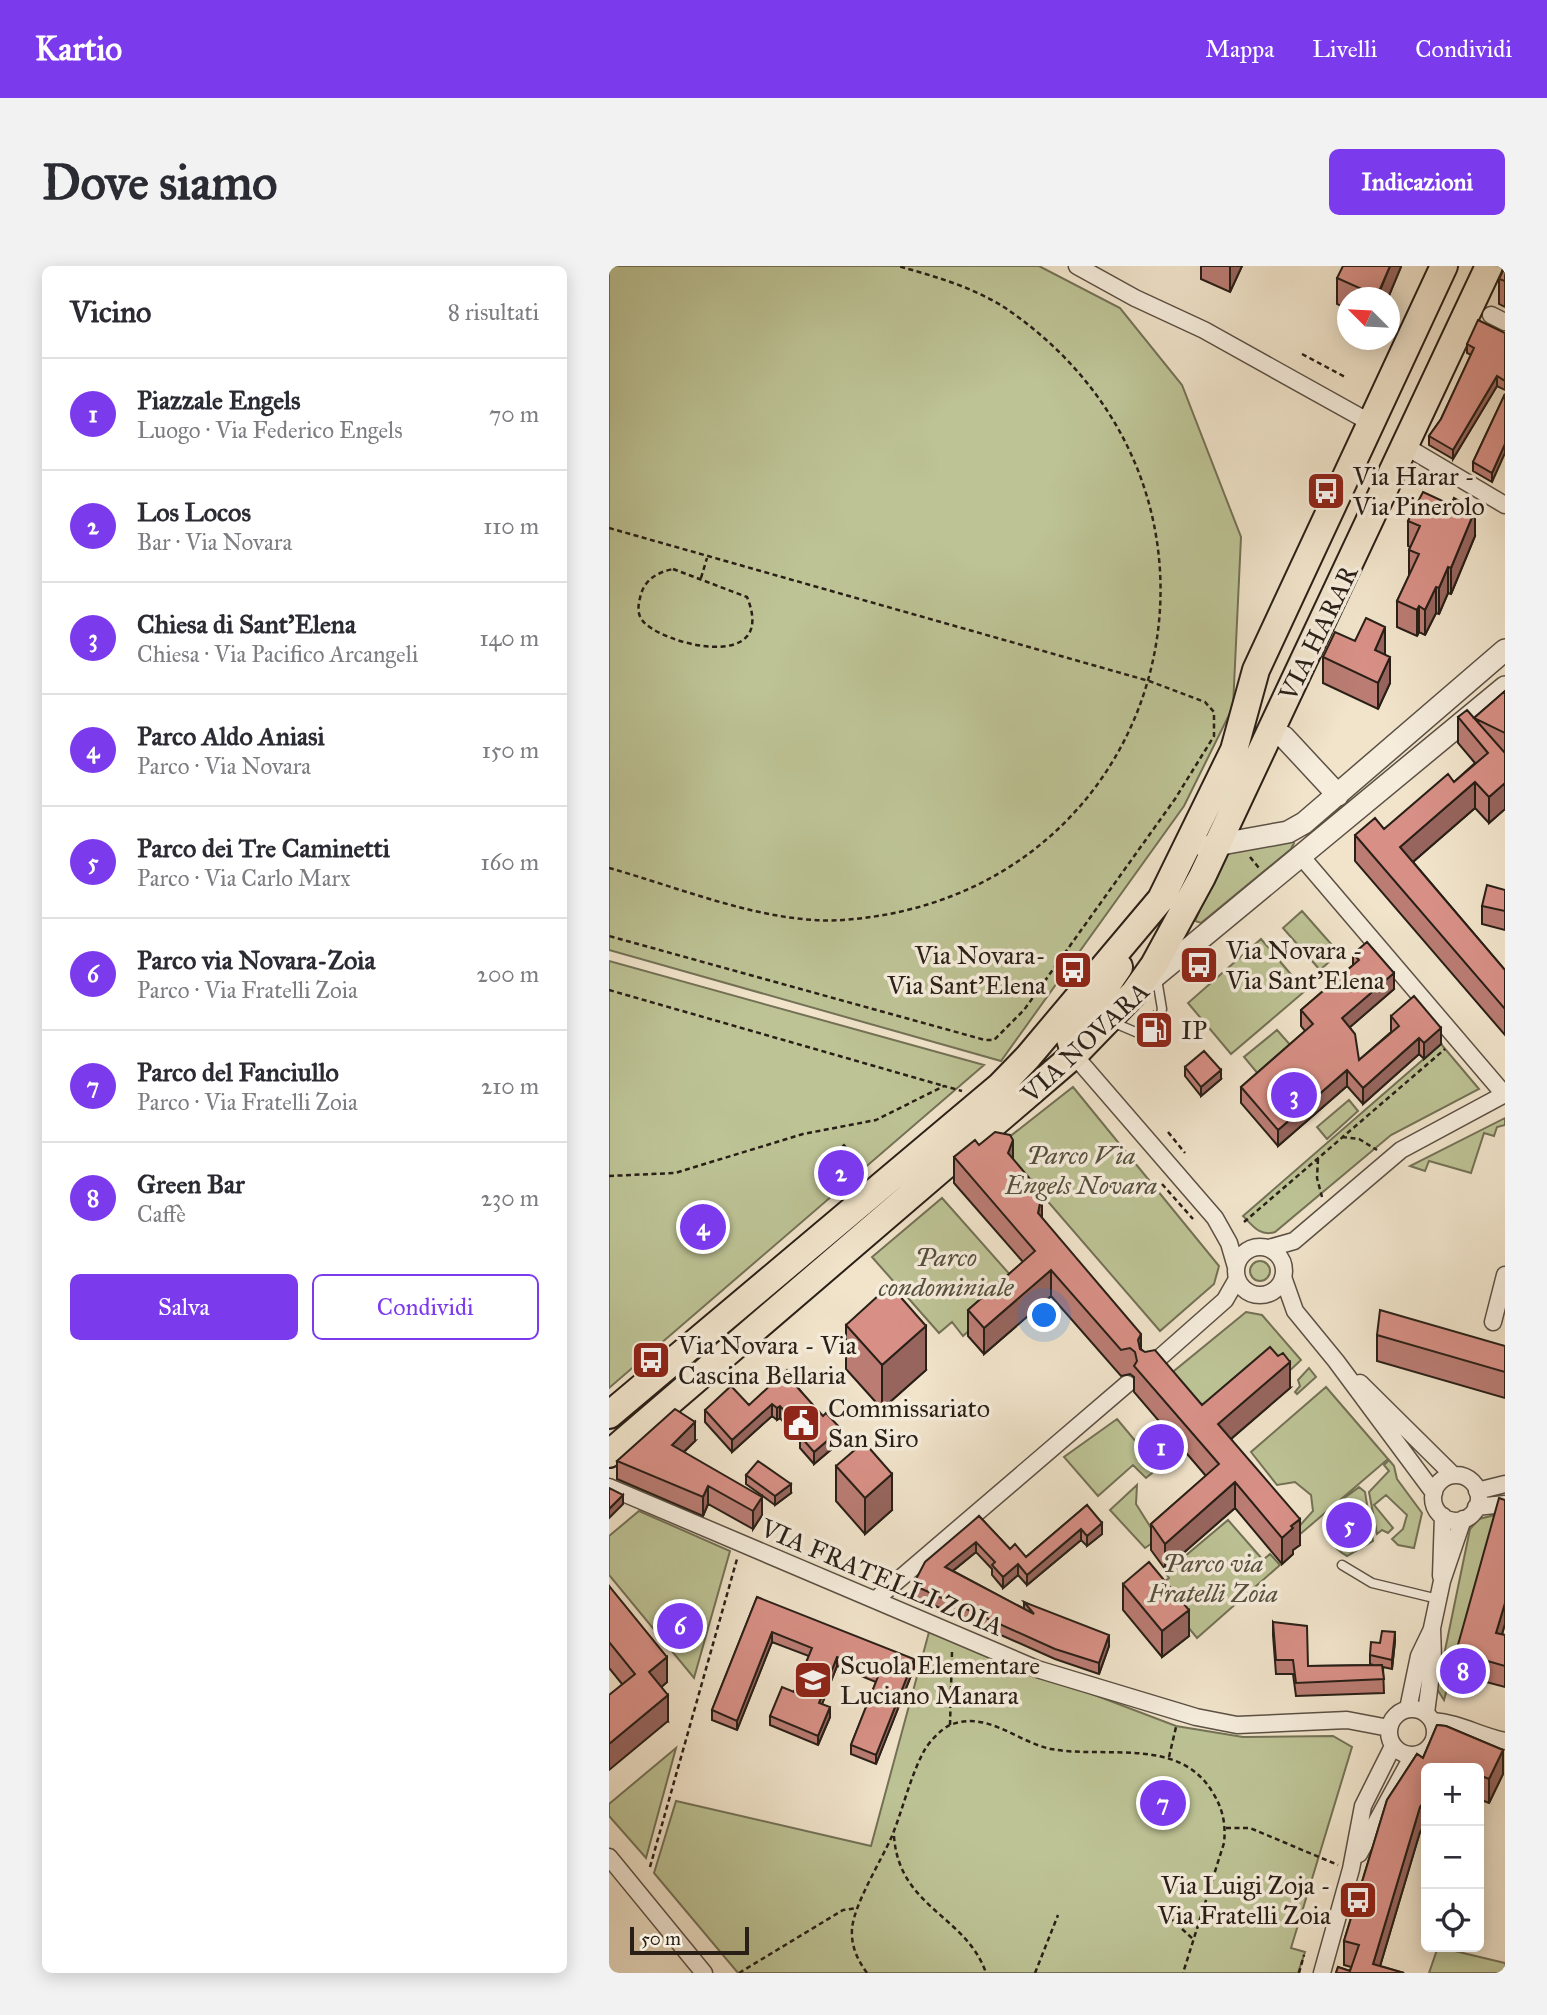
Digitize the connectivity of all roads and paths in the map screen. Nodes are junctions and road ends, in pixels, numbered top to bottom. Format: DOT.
graph roads {
  1 [pos="898,266"];
  2 [pos="1077,266"];
  3 [pos="1444,266"];
  4 [pos="1489,266"];
  5 [pos="1302,354"];
  6 [pos="1347,378"];
  7 [pos="1371,423"];
  8 [pos="1405,446"];
  9 [pos="1504,501"];
  10 [pos="609,528"];
  11 [pos="707,557"];
  12 [pos="701,578"];
  13 [pos="1505,650"];
  14 [pos="1149,681"];
  15 [pos="1505,687"];
  16 [pos="1270,732"];
  17 [pos="1338,795"];
  18 [pos="1299,826"];
  19 [pos="1218,845"];
  20 [pos="1186,851"];
  21 [pos="1300,855"];
  22 [pos="609,867"];
  23 [pos="1161,899"];
  24 [pos="609,936"];
  25 [pos="1155,971"];
  26 [pos="609,990"];
  27 [pos="1134,993"];
  28 [pos="1109,1021"];
  29 [pos="1159,1021"];
  30 [pos="1146,1032"];
  31 [pos="1447,1047"];
  32 [pos="1075,1055"];
  33 [pos="1028,1057"];
  34 [pos="944,1086"];
  35 [pos="968,1093"];
  36 [pos="1045,1093"];
  37 [pos="1505,1094"];
  38 [pos="1168,1132"];
  39 [pos="1342,1138"];
  40 [pos="1377,1150"];
  41 [pos="1185,1153"];
  42 [pos="1319,1157"];
  43 [pos="609,1176"];
  44 [pos="1162,1184"];
  45 [pos="1322,1197"];
  46 [pos="1215,1218"];
  47 [pos="1193,1219"];
  48 [pos="1244,1222"];
  49 [pos="1294,1241"];
  50 [pos="1265,1247"];
  51 [pos="1283,1271"];
  52 [pos="1237,1273"];
  53 [pos="1505,1275"];
  54 [pos="1263,1295"];
  55 [pos="1300,1318"];
  56 [pos="1493,1322"];
  57 [pos="713,1327"];
  58 [pos="732,1347"];
  59 [pos="1336,1361"];
  60 [pos="1147,1368"];
  61 [pos="1127,1384"];
  62 [pos="609,1415"];
  63 [pos="613,1456"];
  64 [pos="1453,1475"];
  65 [pos="1505,1484"];
  66 [pos="609,1487"];
  67 [pos="1434,1493"];
  68 [pos="1477,1499"];
  69 [pos="1505,1504"];
  70 [pos="1443,1516"];
  71 [pos="1463,1519"];
  72 [pos="739,1552"];
  73 [pos="1342,1565"];
  74 [pos="1442,1581"];
  75 [pos="1438,1598"];
  76 [pos="875,1600"];
  77 [pos="1432,1628"];
  78 [pos="953,1641"];
  79 [pos="1461,1648"];
  80 [pos="1453,1674"];
  81 [pos="1408,1709"];
  82 [pos="1429,1717"];
  83 [pos="1177,1718"];
  84 [pos="950,1725"];
  85 [pos="1389,1728"];
  86 [pos="1478,1735"];
  87 [pos="1434,1739"];
  88 [pos="1505,1741"];
  89 [pos="1393,1746"];
  90 [pos="1413,1755"];
  91 [pos="1169,1758"];
  92 [pos="1226,1828"];
  93 [pos="893,1832"];
  94 [pos="609,1857"];
  95 [pos="1320,1859"];
  96 [pos="650,1867"];
  97 [pos="1351,1869"];
  98 [pos="1157,1906"];
  99 [pos="857,1908"];
  100 [pos="1058,1915"];
  101 [pos="1193,1940"];
  102 [pos="1304,1955"];
  103 [pos="705,1973"];
  104 [pos="739,1973"];
  105 [pos="867,1973"];
  106 [pos="986,1973"];
  107 [pos="1035,1973"];
  108 [pos="1183,1973"];
  109 [pos="1299,1973"];
  110 [pos="1322,1973"];
  1 -- 14 [label="path"];
  2 -- 7 [label="street"];
  3 -- 7 [label="main road, VIA HARAR"];
  4 -- 8 [label="main road, VIA HARAR"];
  5 -- 6 [label="path"];
  7 -- 20 [label="main road, VIA HARAR"];
  8 -- 9 [label="street"];
  8 -- 16 [label="main road, VIA HARAR"];
  10 -- 11 [label="path"];
  11 -- 12 [label="path"];
  11 -- 14 [label="path"];
  12 -- 12 [label="path"];
  13 -- 17 [label="street"];
  14 -- 22 [label="path"];
  14 -- 24 [label="path"];
  15 -- 21 [label="street, VIA NOVARA"];
  16 -- 17 [label="street"];
  16 -- 19 [label="main road, VIA HARAR"];
  17 -- 18 [label="street"];
  18 -- 19 [label="street"];
  18 -- 21 [label="street"];
  19 -- 20 [label="street"];
  19 -- 25 [label="main road, VIA HARAR"];
  20 -- 23 [label="main road, VIA NOVARA"];
  21 -- 25 [label="street, VIA NOVARA"];
  21 -- 37 [label="street"];
  23 -- 32 [label="main road"];
  23 -- 33 [label="main road, VIA NOVARA"];
  25 -- 27 [label="main road, VIA HARAR"];
  25 -- 29 [label="lane"];
  26 -- 34 [label="path"];
  27 -- 28 [label="main road, VIA NOVARA"];
  28 -- 30 [label="lane"];
  28 -- 32 [label="main road, VIA NOVARA"];
  31 -- 39 [label="path"];
  32 -- 33 [label="main road"];
  32 -- 46 [label="street"];
  32 -- 58 [label="main road, VIA NOVARA"];
  33 -- 57 [label="main road, VIA NOVARA"];
  34 -- 35 [label="path"];
  34 -- 43 [label="path"];
  36 -- 63 [label="lane"];
  37 -- 49 [label="street"];
  38 -- 41 [label="path"];
  39 -- 40 [label="path"];
  39 -- 42 [label="path"];
  42 -- 45 [label="path"];
  42 -- 48 [label="path"];
  44 -- 47 [label="path"];
  46 -- 50 [label="street"];
  46 -- 52 [label="street"];
  49 -- 50 [label="street"];
  49 -- 51 [label="street"];
  50 -- 51 [label="street"];
  50 -- 52 [label="street"];
  51 -- 54 [label="street"];
  51 -- 55 [label="street"];
  52 -- 54 [label="street"];
  52 -- 60 [label="street"];
  53 -- 56 [label="street"];
  54 -- 55 [label="street"];
  55 -- 59 [label="street"];
  57 -- 58 [label="lane"];
  57 -- 62 [label="main road, VIA NOVARA"];
  58 -- 63 [label="main road, VIA NOVARA"];
  59 -- 64 [label="street"];
  59 -- 67 [label="street"];
  61 -- 76 [label="street"];
  64 -- 67 [label="street"];
  64 -- 68 [label="street"];
  65 -- 68 [label="street"];
  66 -- 76 [label="street, VIA FRATELLI ZOIA"];
  67 -- 70 [label="street"];
  68 -- 69 [label="street"];
  68 -- 71 [label="street"];
  70 -- 71 [label="street"];
  70 -- 74 [label="street"];
  71 -- 74 [label="street"];
  72 -- 96 [label="path"];
  73 -- 75 [label="lane"];
  74 -- 75 [label="street"];
  75 -- 77 [label="street"];
  76 -- 85 [label="street, VIA FRATELLI ZOIA"];
  77 -- 81 [label="street"];
  77 -- 82 [label="street"];
  78 -- 84 [label="path"];
  79 -- 80 [label="path"];
  81 -- 82 [label="street"];
  81 -- 85 [label="street"];
  82 -- 86 [label="street"];
  82 -- 87 [label="street"];
  83 -- 91 [label="path"];
  84 -- 91 [label="path"];
  84 -- 93 [label="path"];
  85 -- 89 [label="street"];
  86 -- 87 [label="street"];
  86 -- 88 [label="street"];
  87 -- 90 [label="street"];
  89 -- 90 [label="street"];
  89 -- 97 [label="street"];
  90 -- 97 [label="street"];
  91 -- 92 [label="path"];
  92 -- 95 [label="path"];
  92 -- 101 [label="path"];
  93 -- 99 [label="path"];
  93 -- 106 [label="path"];
  94 -- 103 [label="street"];
  97 -- 110 [label="street"];
  98 -- 101 [label="path"];
  99 -- 104 [label="path"];
  99 -- 105 [label="path"];
  100 -- 107 [label="path"];
  101 -- 108 [label="path"];
  102 -- 109 [label="path"];
}
